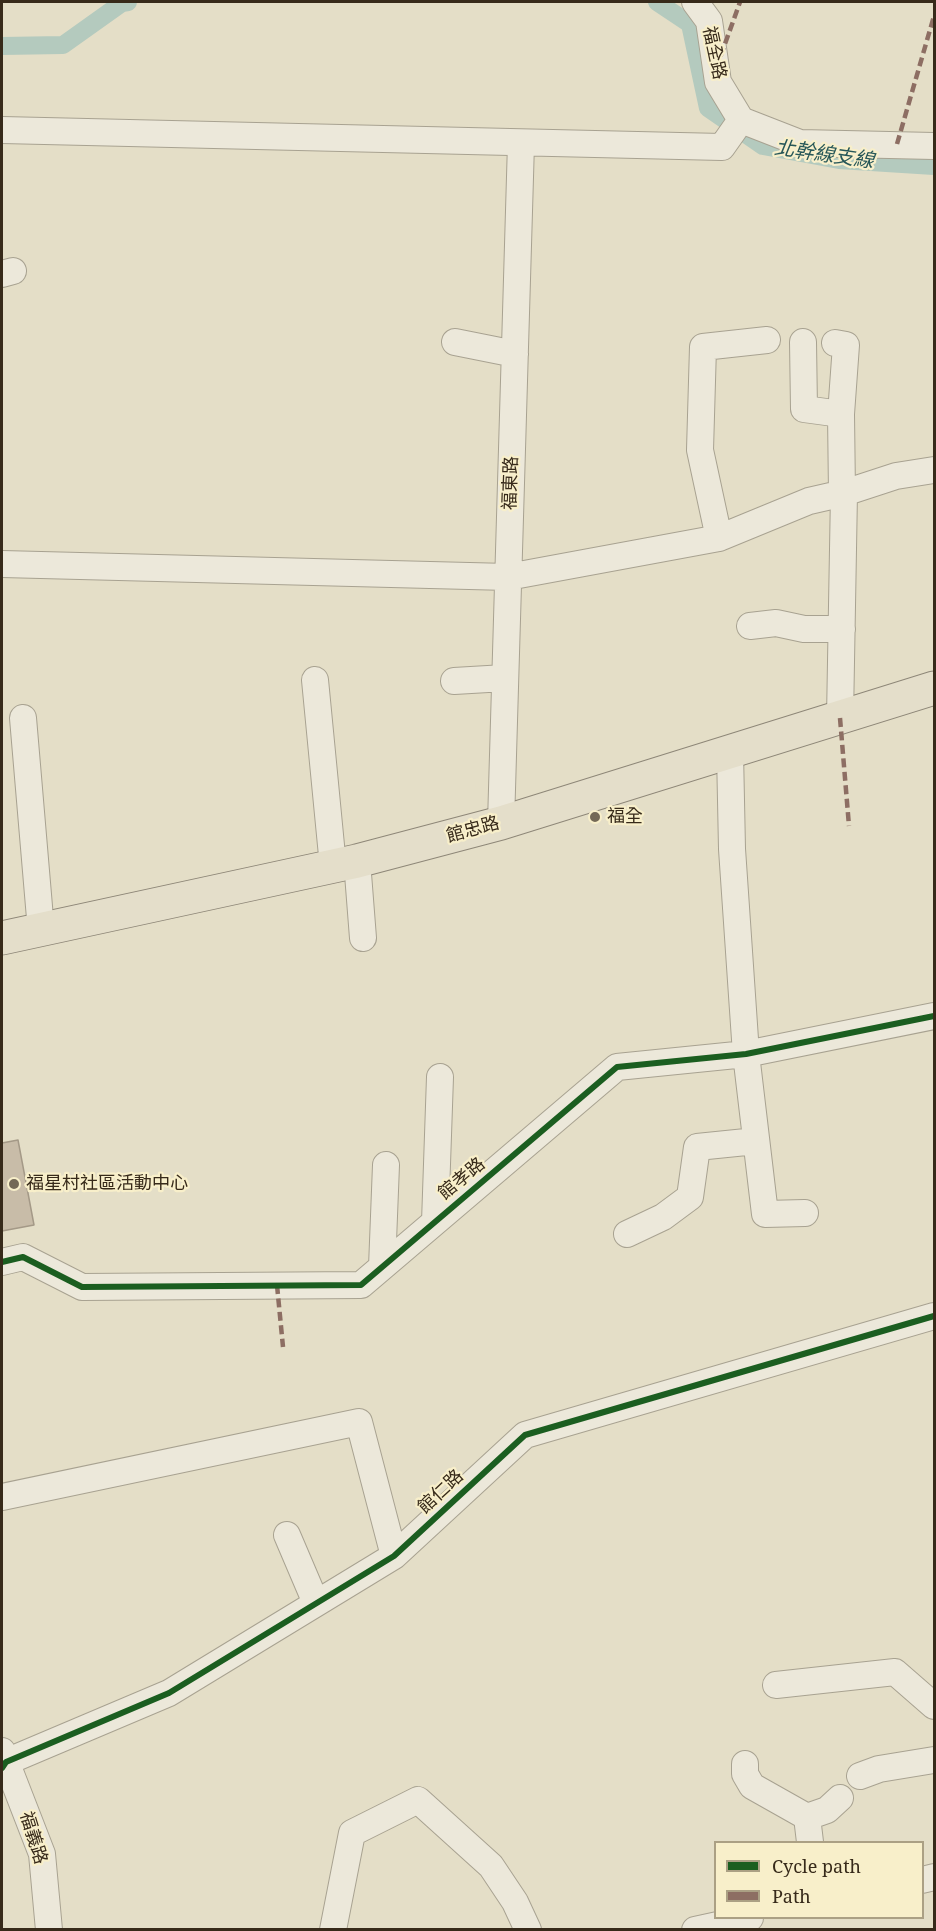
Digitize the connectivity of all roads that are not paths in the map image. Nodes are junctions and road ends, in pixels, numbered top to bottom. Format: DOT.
graph roads {
  1 [pos="695,2"];
  2 [pos="741,120"];
  3 [pos="2,130"];
  4 [pos="521,143"];
  5 [pos="934,146"];
  6 [pos="767,340"];
  7 [pos="455,342"];
  8 [pos="803,342"];
  9 [pos="836,343"];
  10 [pos="514,354"];
  11 [pos="841,414"];
  12 [pos="934,470"];
  13 [pos="843,493"];
  14 [pos="719,538"];
  15 [pos="2,564"];
  16 [pos="508,577"];
  17 [pos="750,626"];
  18 [pos="842,629"];
  19 [pos="505,678"];
  20 [pos="315,680"];
  21 [pos="454,681"];
  22 [pos="934,688"];
  23 [pos="23,718"];
  24 [pos="840,718"];
  25 [pos="730,752"];
  26 [pos="501,823"];
  27 [pos="345,864"];
  28 [pos="42,930"];
  29 [pos="2,938"];
  30 [pos="363,938"];
  31 [pos="934,1016"];
  32 [pos="746,1054"];
  33 [pos="440,1077"];
  34 [pos="756,1141"];
  35 [pos="386,1165"];
  36 [pos="805,1213"];
  37 [pos="435,1222"];
  38 [pos="627,1234"];
  39 [pos="2,1262"];
  40 [pos="382,1267"];
  41 [pos="934,1316"];
  42 [pos="2,1497"];
  43 [pos="287,1535"];
  44 [pos="394,1556"];
  45 [pos="316,1603"];
  46 [pos="776,1685"];
  47 [pos="934,1706"];
  48 [pos="3,1760"];
  49 [pos="934,1760"];
  50 [pos="745,1764"];
  51 [pos="860,1776"];
  52 [pos="840,1798"];
  53 [pos="807,1817"];
  54 [pos="810,1841"];
  55 [pos="741,1919"];
  56 [pos="49,1929"];
  57 [pos="333,1929"];
  58 [pos="528,1929"];
  59 [pos="695,1929"];
  1 -- 2 [label="street, 福全路"];
  2 -- 4 [label="street"];
  2 -- 5 [label="street"];
  3 -- 4 [label="street"];
  4 -- 10 [label="street, 福東路"];
  6 -- 14 [label="street"];
  7 -- 10 [label="street"];
  8 -- 11 [label="street"];
  9 -- 11 [label="street"];
  10 -- 16 [label="street, 福東路"];
  11 -- 13 [label="street"];
  12 -- 13 [label="street"];
  13 -- 14 [label="street"];
  13 -- 18 [label="street"];
  14 -- 16 [label="street"];
  15 -- 16 [label="street"];
  16 -- 19 [label="street, 福東路"];
  17 -- 18 [label="street"];
  18 -- 24 [label="street"];
  19 -- 21 [label="street"];
  19 -- 26 [label="street, 福東路"];
  20 -- 27 [label="street"];
  22 -- 24 [label="main road, 館忠路"];
  23 -- 28 [label="street"];
  24 -- 25 [label="main road, 館忠路"];
  25 -- 26 [label="main road, 館忠路"];
  25 -- 32 [label="street"];
  26 -- 27 [label="main road, 館忠路"];
  27 -- 28 [label="main road, 館忠路"];
  27 -- 30 [label="street"];
  28 -- 29 [label="main road, 館忠路"];
  31 -- 32 [label="street, 館孝路"];
  32 -- 34 [label="street"];
  32 -- 37 [label="street, 館孝路"];
  33 -- 37 [label="street"];
  34 -- 36 [label="street"];
  34 -- 38 [label="street"];
  35 -- 40 [label="street"];
  37 -- 40 [label="street, 館孝路"];
  39 -- 40 [label="street, 館孝路"];
  41 -- 44 [label="street, 館仁路"];
  42 -- 44 [label="street"];
  43 -- 45 [label="street"];
  44 -- 45 [label="street, 館仁路"];
  45 -- 48 [label="street, 館仁路"];
  46 -- 47 [label="street"];
  48 -- 56 [label="street, 福義路"];
  49 -- 51 [label="street"];
  50 -- 53 [label="street"];
  52 -- 53 [label="street"];
  53 -- 54 [label="street"];
  55 -- 59 [label="street"];
  57 -- 58 [label="street"];
}
